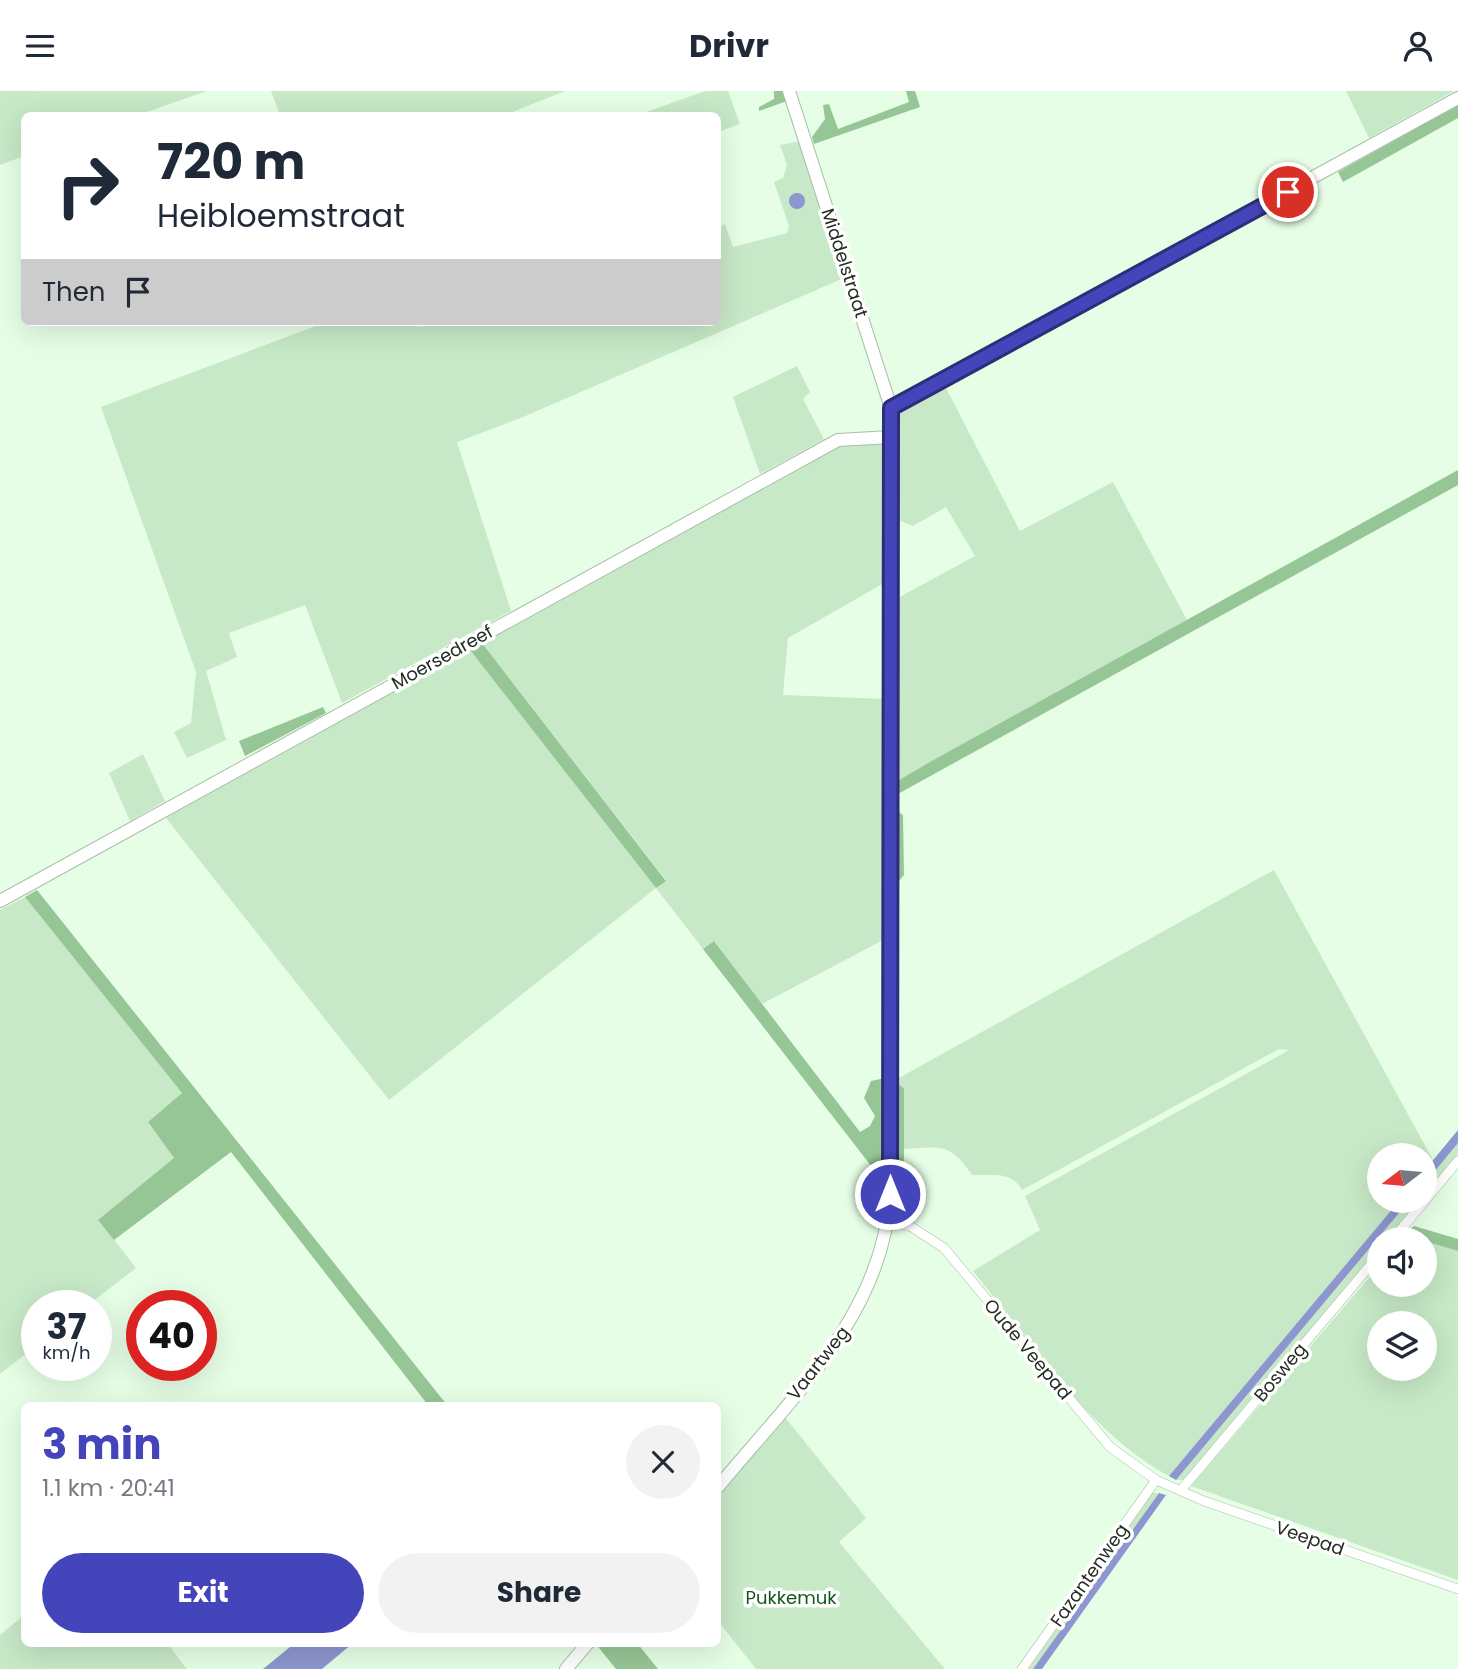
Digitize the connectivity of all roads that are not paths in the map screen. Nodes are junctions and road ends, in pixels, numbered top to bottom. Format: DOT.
graph roads {
  1 [pos="789,91"];
  2 [pos="1458,98"];
  3 [pos="891,408"];
  4 [pos="891,437"];
  5 [pos="0,901"];
  6 [pos="1458,1161"];
  7 [pos="888,1221"];
  8 [pos="1402,1227"];
  9 [pos="1367,1269"];
  10 [pos="1160,1482"];
  11 [pos="721,1483"];
  12 [pos="1181,1490"];
  13 [pos="1458,1590"];
  14 [pos="585,1647"];
  15 [pos="566,1669"];
  16 [pos="1022,1669"];
  1 -- 3 [label="street, Middelstraat"];
  2 -- 3 [label="street"];
  3 -- 4 [label="street, Middelstraat"];
  4 -- 5 [label="street, Moersedreef"];
  4 -- 7 [label="street, Vaartweg"];
  6 -- 8 [label="street"];
  7 -- 10 [label="street, Oude Veepad"];
  7 -- 11 [label="street, Vaartweg"];
  9 -- 12 [label="street, Bosweg"];
  10 -- 12 [label="street, Veepad"];
  10 -- 16 [label="street, Fazantenweg"];
  12 -- 13 [label="street, Veepad"];
  14 -- 15 [label="street"];
}
